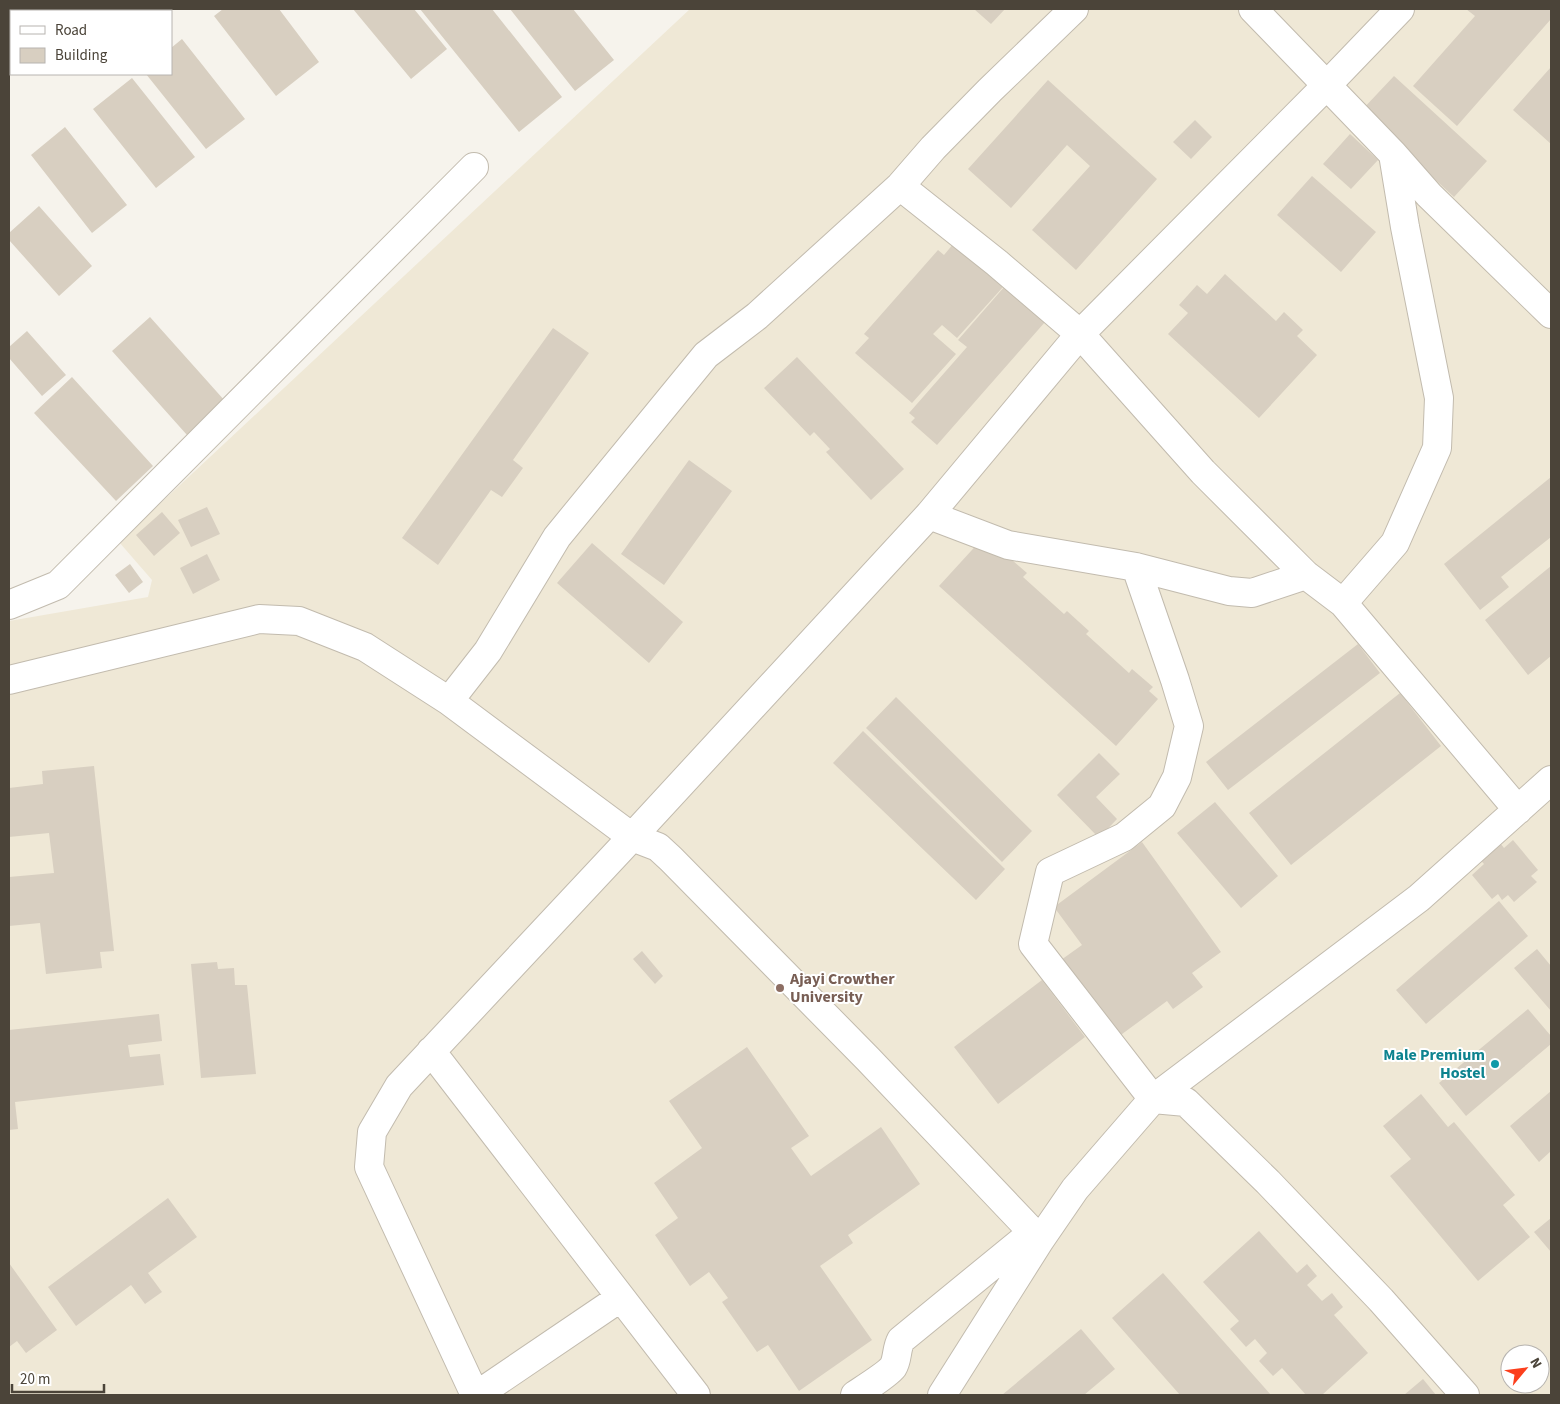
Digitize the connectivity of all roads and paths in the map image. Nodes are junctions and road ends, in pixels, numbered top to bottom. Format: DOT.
graph roads {
  1 [pos="1074,9"];
  2 [pos="1253,9"];
  3 [pos="1400,9"];
  4 [pos="1327,85"];
  5 [pos="1393,154"];
  6 [pos="474,167"];
  7 [pos="900,186"];
  8 [pos="1551,314"];
  9 [pos="1080,334"];
  10 [pos="928,515"];
  11 [pos="1136,567"];
  12 [pos="1306,575"];
  13 [pos="1343,603"];
  14 [pos="9,605"];
  15 [pos="9,680"];
  16 [pos="449,701"];
  17 [pos="1551,780"];
  18 [pos="1518,810"];
  19 [pos="632,837"];
  20 [pos="431,1051"];
  21 [pos="1153,1099"];
  22 [pos="1037,1236"];
  23 [pos="620,1298"];
  24 [pos="476,1395"];
  25 [pos="696,1395"];
  26 [pos="855,1395"];
  27 [pos="942,1395"];
  28 [pos="1465,1395"];
  1 -- 7 [label="street"];
  2 -- 4 [label="street"];
  3 -- 4 [label="street"];
  4 -- 5 [label="street"];
  4 -- 9 [label="street"];
  5 -- 8 [label="street"];
  5 -- 13 [label="street"];
  6 -- 14 [label="street"];
  7 -- 9 [label="street"];
  7 -- 16 [label="street"];
  9 -- 10 [label="street"];
  9 -- 12 [label="street"];
  10 -- 11 [label="street"];
  10 -- 19 [label="street"];
  11 -- 12 [label="street"];
  11 -- 21 [label="street"];
  12 -- 13 [label="street"];
  13 -- 18 [label="street"];
  15 -- 16 [label="street"];
  16 -- 19 [label="street"];
  17 -- 18 [label="street"];
  18 -- 21 [label="street"];
  19 -- 20 [label="street"];
  19 -- 22 [label="street"];
  20 -- 23 [label="street"];
  20 -- 24 [label="street"];
  21 -- 22 [label="street"];
  21 -- 28 [label="street"];
  22 -- 26 [label="street"];
  22 -- 27 [label="street"];
  23 -- 24 [label="street"];
  23 -- 25 [label="street"];
}
